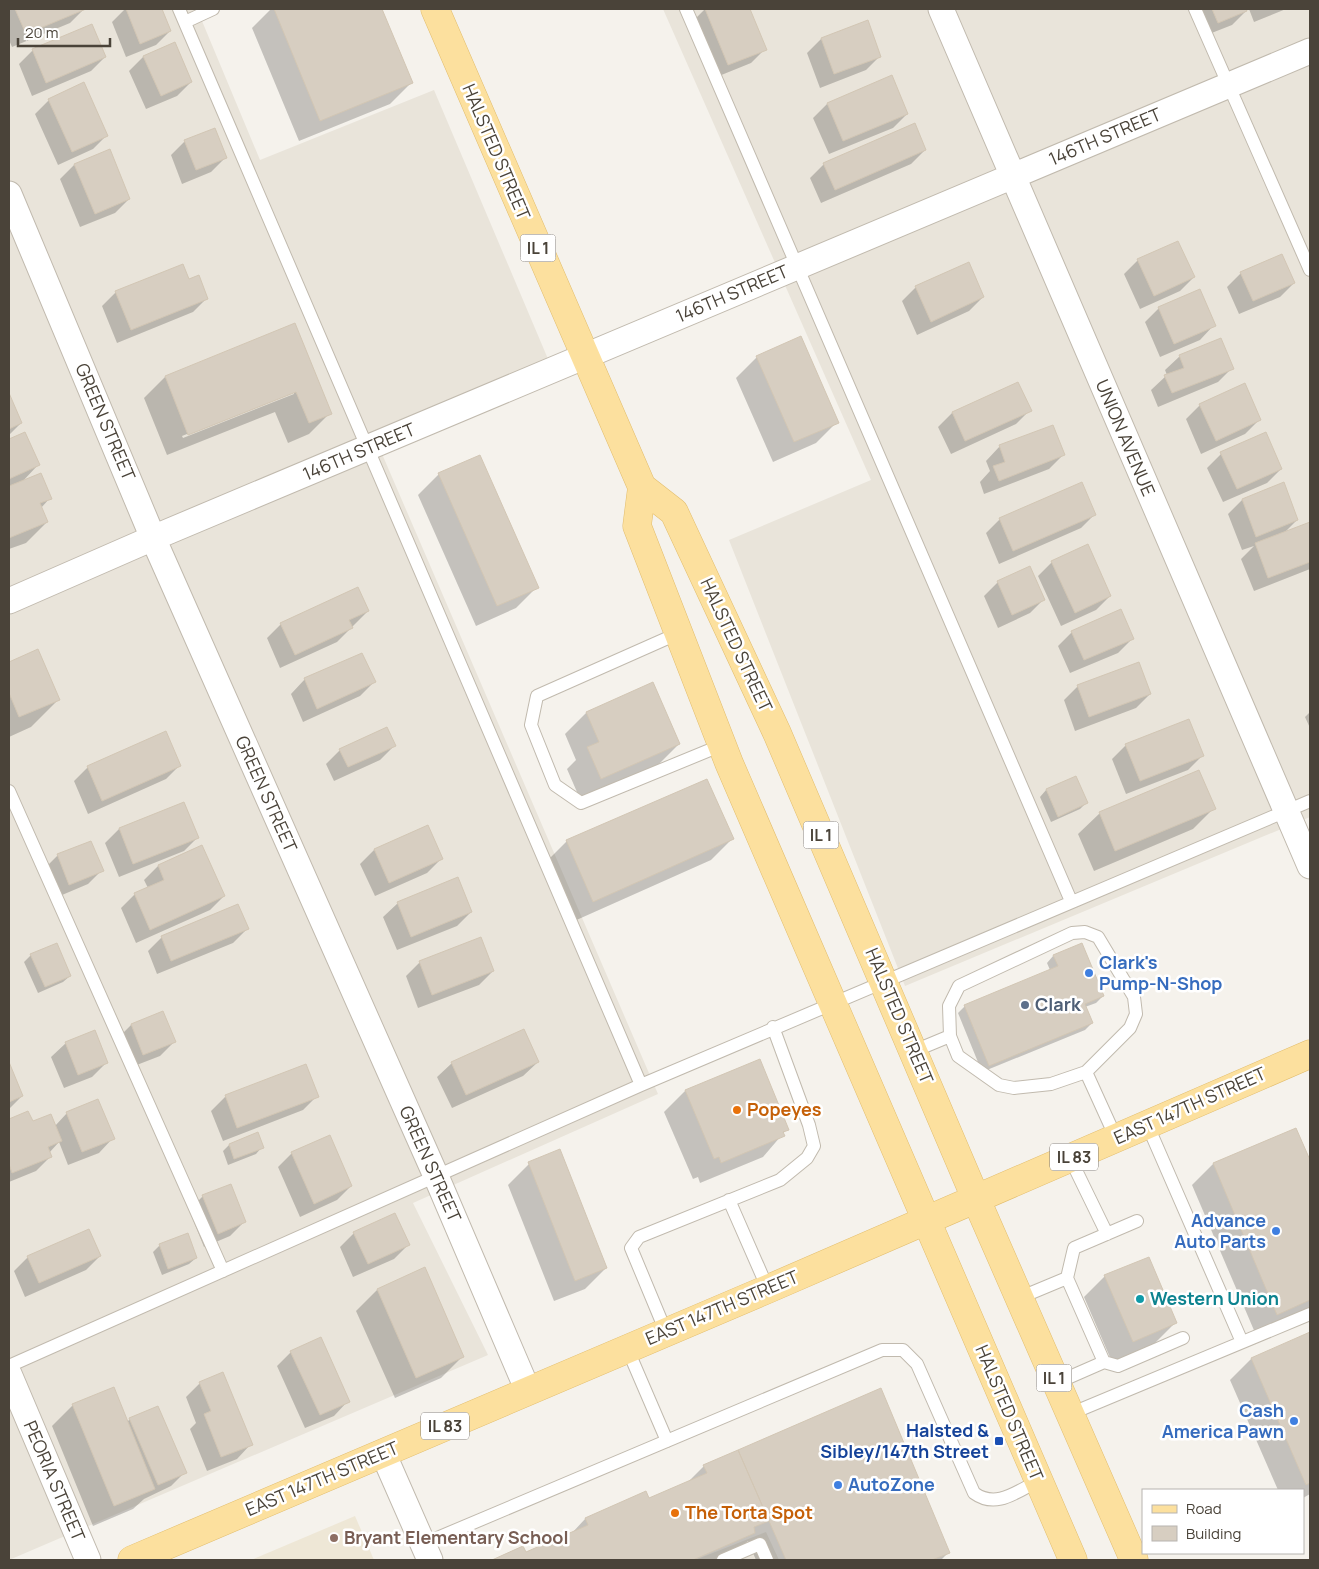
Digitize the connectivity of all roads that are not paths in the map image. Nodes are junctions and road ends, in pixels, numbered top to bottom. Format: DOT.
graph roads {
  1 [pos="179,9"];
  2 [pos="213,9"];
  3 [pos="435,9"];
  4 [pos="686,9"];
  5 [pos="941,9"];
  6 [pos="1195,9"];
  7 [pos="185,22"];
  8 [pos="1310,51"];
  9 [pos="1229,85"];
  10 [pos="1012,176"];
  11 [pos="9,194"];
  12 [pos="798,266"];
  13 [pos="1310,270"];
  14 [pos="585,356"];
  15 [pos="367,448"];
  16 [pos="642,487"];
  17 [pos="153,538"];
  18 [pos="9,601"];
  19 [pos="679,634"];
  20 [pos="722,745"];
  21 [pos="9,791"];
  22 [pos="1310,801"];
  23 [pos="1286,811"];
  24 [pos="1310,866"];
  25 [pos="1071,901"];
  26 [pos="884,980"];
  27 [pos="832,1003"];
  28 [pos="773,1027"];
  29 [pos="950,1036"];
  30 [pos="914,1051"];
  31 [pos="1310,1054"];
  32 [pos="1086,1072"];
  33 [pos="640,1085"];
  34 [pos="1147,1124"];
  35 [pos="1116,1138"];
  36 [pos="1070,1158"];
  37 [pos="436,1176"];
  38 [pos="976,1199"];
  39 [pos="729,1200"];
  40 [pos="925,1220"];
  41 [pos="1137,1222"];
  42 [pos="1107,1234"];
  43 [pos="223,1271"];
  44 [pos="1067,1278"];
  45 [pos="768,1289"];
  46 [pos="1019,1298"];
  47 [pos="1310,1314"];
  48 [pos="666,1332"];
  49 [pos="1183,1338"];
  50 [pos="1242,1342"];
  51 [pos="628,1348"];
  52 [pos="1104,1362"];
  53 [pos="9,1366"];
  54 [pos="9,1374"];
  55 [pos="1056,1383"];
  56 [pos="528,1391"];
  57 [pos="1070,1414"];
  58 [pos="667,1441"];
  59 [pos="383,1453"];
  60 [pos="1038,1481"];
  61 [pos="426,1552"];
  62 [pos="88,1560"];
  63 [pos="132,1560"];
  64 [pos="723,1560"];
  65 [pos="767,1560"];
  66 [pos="1073,1560"];
  67 [pos="1134,1560"];
  1 -- 7 [label="lane"];
  2 -- 7 [label="lane"];
  3 -- 14 [label="main road, HALSTED STREET / IL 1"];
  4 -- 12 [label="lane"];
  5 -- 10 [label="street, UNION AVENUE"];
  6 -- 9 [label="lane"];
  7 -- 15 [label="lane"];
  8 -- 9 [label="street, 146TH STREET"];
  9 -- 10 [label="street, 146TH STREET"];
  9 -- 13 [label="lane"];
  10 -- 12 [label="street, 146TH STREET"];
  10 -- 23 [label="street, UNION AVENUE"];
  11 -- 17 [label="street, GREEN STREET"];
  12 -- 14 [label="street, 146TH STREET"];
  12 -- 25 [label="lane"];
  14 -- 15 [label="street, 146TH STREET"];
  14 -- 16 [label="main road, HALSTED STREET / IL 1"];
  15 -- 17 [label="street, 146TH STREET"];
  15 -- 33 [label="lane"];
  16 -- 19 [label="main road, HALSTED STREET"];
  16 -- 26 [label="main road, HALSTED STREET / IL 1"];
  17 -- 18 [label="street, 146TH STREET"];
  17 -- 37 [label="street, GREEN STREET"];
  19 -- 20 [label="main road, HALSTED STREET"];
  19 -- 20 [label="lane"];
  20 -- 27 [label="main road, HALSTED STREET"];
  21 -- 43 [label="lane"];
  22 -- 23 [label="lane"];
  23 -- 24 [label="street, UNION AVENUE"];
  23 -- 25 [label="lane"];
  25 -- 26 [label="lane"];
  26 -- 27 [label="lane"];
  26 -- 30 [label="main road, HALSTED STREET / IL 1"];
  27 -- 28 [label="lane"];
  27 -- 40 [label="main road, HALSTED STREET"];
  28 -- 33 [label="lane"];
  28 -- 39 [label="lane"];
  29 -- 30 [label="lane"];
  29 -- 32 [label="lane"];
  29 -- 32 [label="lane"];
  30 -- 38 [label="main road, HALSTED STREET / IL 1"];
  31 -- 34 [label="main road, EAST 147TH STREET / IL 83"];
  32 -- 35 [label="lane"];
  33 -- 37 [label="lane"];
  34 -- 35 [label="main road, EAST 147TH STREET / IL 83"];
  34 -- 50 [label="lane"];
  35 -- 36 [label="main road, EAST 147TH STREET / IL 83"];
  36 -- 38 [label="main road, EAST 147TH STREET / IL 83"];
  36 -- 42 [label="lane"];
  37 -- 43 [label="lane"];
  37 -- 56 [label="street, GREEN STREET"];
  38 -- 40 [label="main road, EAST 147TH STREET / IL 83"];
  38 -- 46 [label="main road, HALSTED STREET / IL 1"];
  39 -- 45 [label="lane"];
  39 -- 48 [label="lane"];
  40 -- 45 [label="main road, EAST 147TH STREET / IL 83"];
  40 -- 60 [label="main road, HALSTED STREET"];
  41 -- 42 [label="lane"];
  42 -- 44 [label="lane"];
  43 -- 53 [label="lane"];
  44 -- 46 [label="lane"];
  44 -- 52 [label="lane"];
  45 -- 48 [label="main road, EAST 147TH STREET / IL 83"];
  46 -- 55 [label="main road, HALSTED STREET / IL 1"];
  47 -- 50 [label="lane"];
  48 -- 51 [label="main road, EAST 147TH STREET / IL 83"];
  49 -- 52 [label="lane"];
  50 -- 57 [label="lane"];
  51 -- 56 [label="main road, EAST 147TH STREET / IL 83"];
  51 -- 58 [label="lane"];
  52 -- 55 [label="lane"];
  54 -- 62 [label="street, PEORIA STREET"];
  55 -- 57 [label="main road, HALSTED STREET / IL 1"];
  56 -- 59 [label="main road, EAST 147TH STREET / IL 83"];
  57 -- 67 [label="main road, HALSTED STREET / IL 1"];
  58 -- 60 [label="lane"];
  58 -- 61 [label="lane"];
  59 -- 61 [label="street"];
  59 -- 63 [label="main road, EAST 147TH STREET / IL 83"];
  60 -- 66 [label="main road, HALSTED STREET"];
  64 -- 65 [label="lane"];
}
